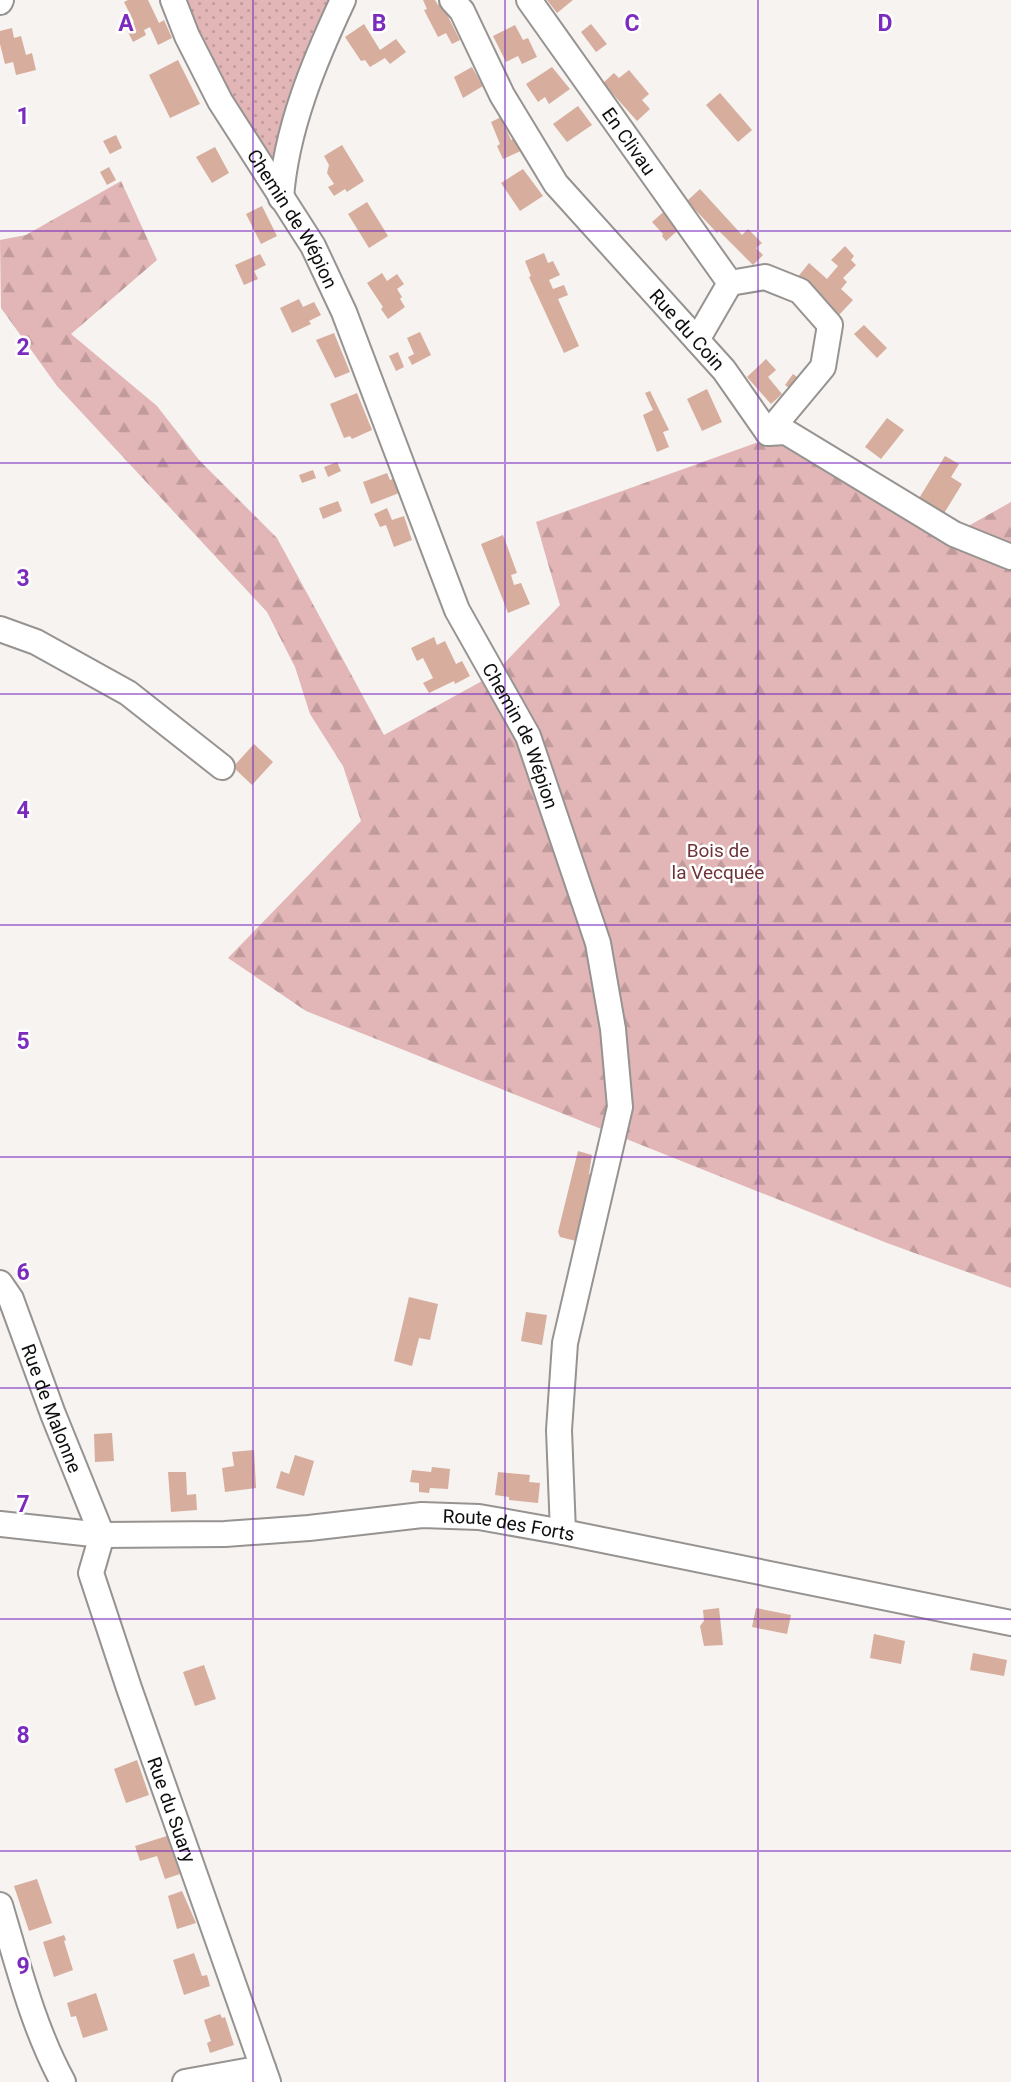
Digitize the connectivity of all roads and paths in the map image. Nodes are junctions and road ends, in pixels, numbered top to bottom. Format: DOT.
graph roads {
  1 [pos="173,0"];
  2 [pos="344,0"];
  3 [pos="529,0"];
  4 [pos="461,4"];
  5 [pos="281,198"];
  6 [pos="730,283"];
  7 [pos="696,340"];
  8 [pos="768,433"];
  9 [pos="1011,557"];
  10 [pos="0,629"];
  11 [pos="222,767"];
  12 [pos="0,1283"];
  13 [pos="0,1524"];
  14 [pos="563,1532"];
  15 [pos="102,1535"];
  16 [pos="1011,1623"];
  17 [pos="0,1905"];
  18 [pos="266,2075"];
  19 [pos="63,2082"];
  20 [pos="185,2082"];
  1 -- 5 [label="street, Chemin de Wépion"];
  2 -- 5 [label="street"];
  3 -- 6 [label="street, En Clivau"];
  4 -- 7 [label="street, Rue du Coin"];
  5 -- 14 [label="street, Chemin de Wépion"];
  6 -- 7 [label="street"];
  6 -- 8 [label="street"];
  7 -- 8 [label="street, Rue du Coin"];
  8 -- 9 [label="street"];
  10 -- 11 [label="street"];
  12 -- 15 [label="street, Rue de Malonne"];
  13 -- 15 [label="street, Route des Forts"];
  14 -- 15 [label="street, Route des Forts"];
  14 -- 16 [label="street, Route des Forts"];
  15 -- 18 [label="street, Rue du Suary"];
  17 -- 19 [label="street"];
  18 -- 20 [label="street"];
}
